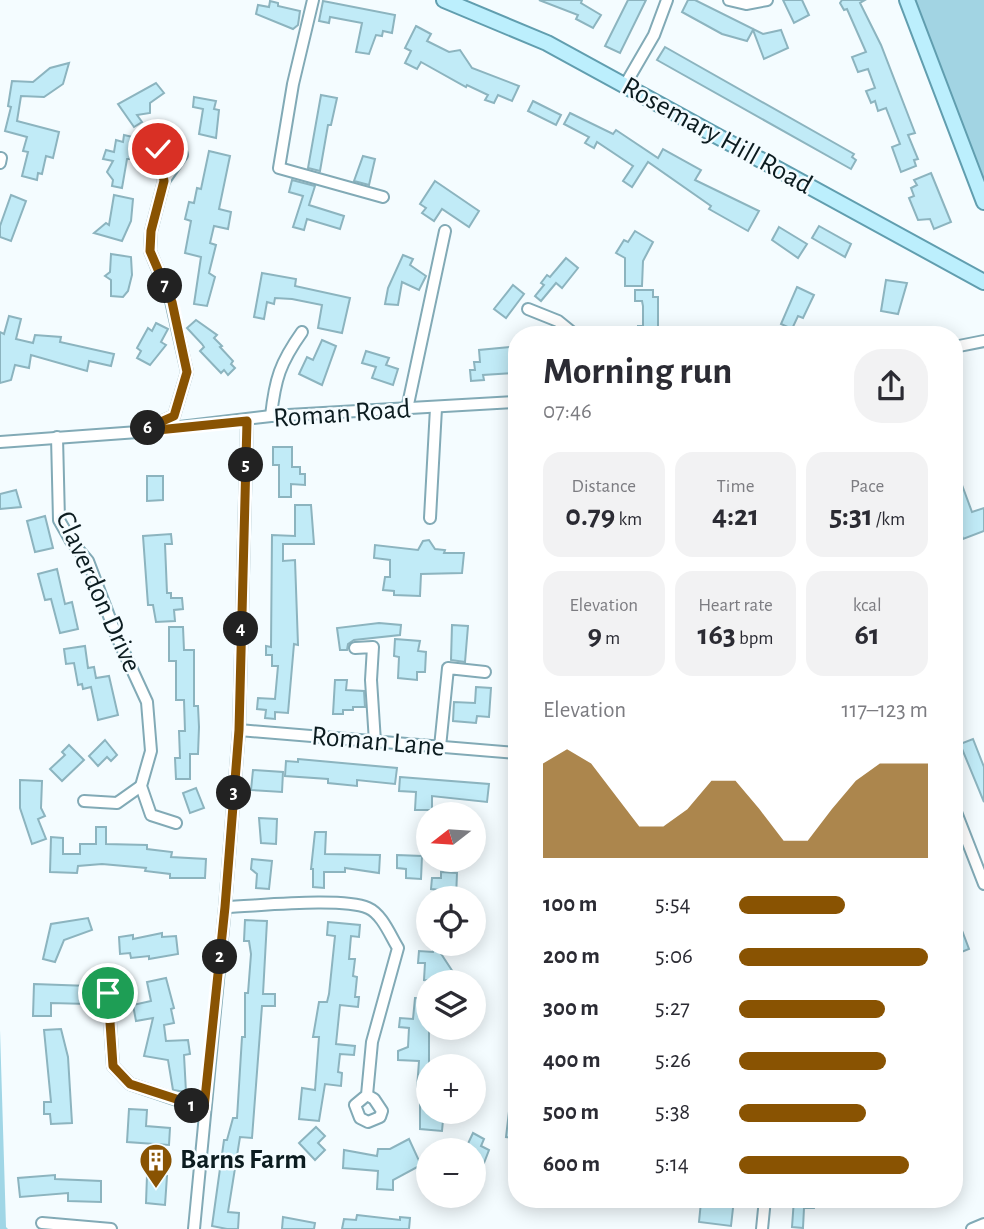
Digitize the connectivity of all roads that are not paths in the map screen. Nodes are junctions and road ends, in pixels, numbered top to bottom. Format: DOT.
graph roads {
  1 [pos="313,0"];
  2 [pos="444,0"];
  3 [pos="667,0"];
  4 [pos="729,0"];
  5 [pos="767,0"];
  6 [pos="906,0"];
  7 [pos="746,2"];
  8 [pos="464,3"];
  9 [pos="625,85"];
  10 [pos="164,181"];
  11 [pos="383,197"];
  12 [pos="984,202"];
  13 [pos="445,231"];
  14 [pos="984,282"];
  15 [pos="528,309"];
  16 [pos="564,326"];
  17 [pos="302,332"];
  18 [pos="984,341"];
  19 [pos="963,345"];
  20 [pos="508,403"];
  21 [pos="436,408"];
  22 [pos="407,409"];
  23 [pos="271,416"];
  24 [pos="247,421"];
  25 [pos="138,432"];
  26 [pos="57,437"];
  27 [pos="0,443"];
  28 [pos="430,518"];
  29 [pos="355,648"];
  30 [pos="485,672"];
  31 [pos="239,730"];
  32 [pos="375,742"];
  33 [pos="440,747"];
  34 [pos="508,752"];
  35 [pos="141,786"];
  36 [pos="84,800"];
  37 [pos="176,823"];
  38 [pos="963,830"];
  39 [pos="984,884"];
  40 [pos="225,907"];
  41 [pos="108,993"];
  42 [pos="367,1095"];
  43 [pos="204,1108"];
  44 [pos="764,1208"];
  45 [pos="42,1223"];
  46 [pos="984,1224"];
  47 [pos="111,1229"];
  48 [pos="194,1229"];
  49 [pos="762,1229"];
  50 [pos="972,1229"];
  1 -- 11 [label="street"];
  2 -- 8 [label="main road, Rosemary Hill Road"];
  3 -- 9 [label="street"];
  4 -- 7 [label="street"];
  5 -- 7 [label="street"];
  6 -- 12 [label="main road"];
  8 -- 9 [label="main road, Rosemary Hill Road"];
  9 -- 14 [label="main road, Rosemary Hill Road"];
  10 -- 25 [label="street"];
  13 -- 22 [label="street"];
  15 -- 16 [label="street"];
  17 -- 23 [label="street"];
  18 -- 19 [label="street"];
  20 -- 21 [label="street, Roman Road"];
  21 -- 22 [label="street, Roman Road"];
  21 -- 28 [label="street"];
  22 -- 23 [label="street, Roman Road"];
  23 -- 24 [label="street, Roman Road"];
  24 -- 25 [label="street, Roman Road"];
  24 -- 31 [label="street"];
  25 -- 26 [label="street, Roman Road"];
  26 -- 27 [label="street, Roman Road"];
  26 -- 35 [label="street, Claverdon Drive"];
  29 -- 32 [label="street"];
  30 -- 33 [label="street"];
  31 -- 32 [label="street, Roman Lane"];
  31 -- 40 [label="street"];
  32 -- 33 [label="street, Roman Lane"];
  33 -- 34 [label="street, Roman Lane"];
  35 -- 36 [label="street"];
  35 -- 37 [label="street"];
  38 -- 39 [label="street"];
  40 -- 42 [label="street"];
  40 -- 43 [label="street"];
  41 -- 43 [label="street"];
  43 -- 48 [label="street"];
  44 -- 49 [label="street"];
  45 -- 47 [label="street"];
  46 -- 50 [label="street"];
}
